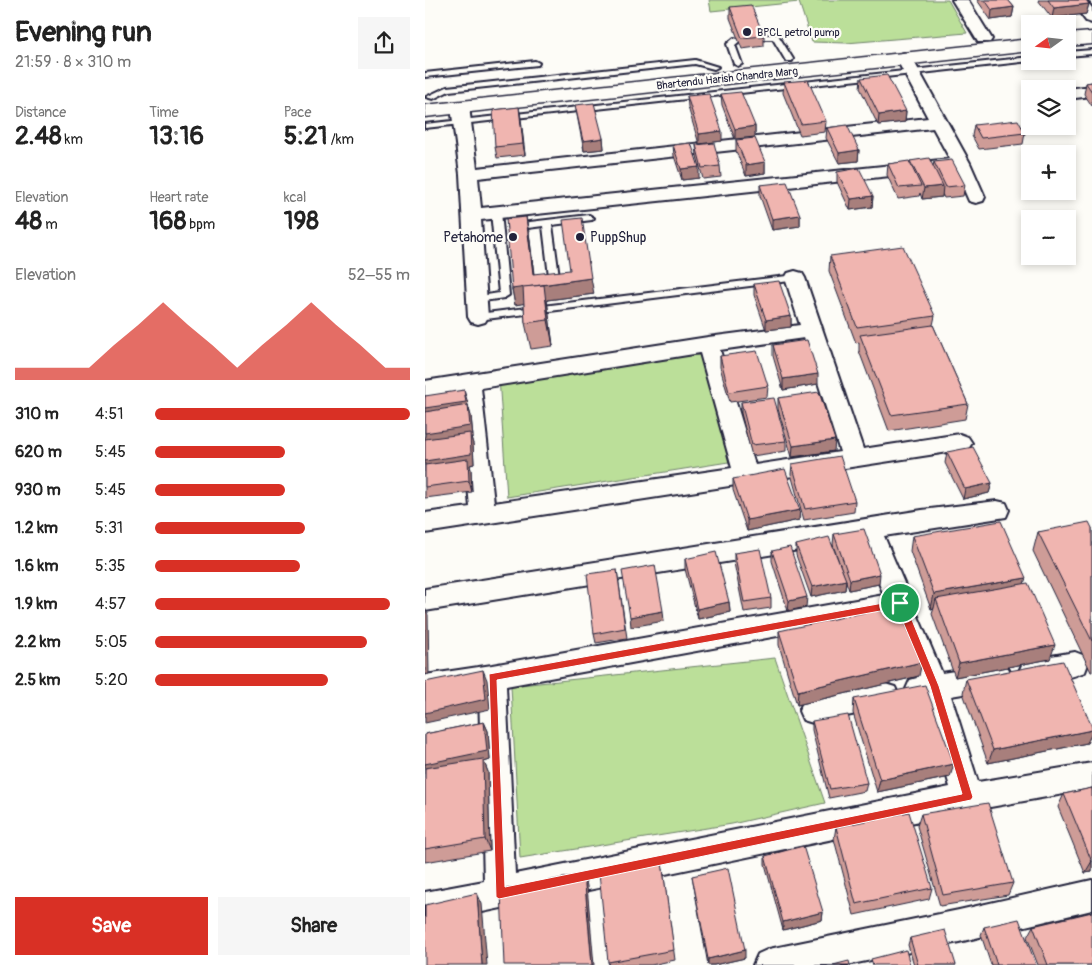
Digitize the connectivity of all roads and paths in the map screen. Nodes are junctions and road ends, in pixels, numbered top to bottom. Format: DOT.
graph roads {
  1 [pos="960,0"];
  2 [pos="1078,0"];
  3 [pos="1092,18"];
  4 [pos="1092,27"];
  5 [pos="1076,29"];
  6 [pos="1021,35"];
  7 [pos="761,37"];
  8 [pos="984,38"];
  9 [pos="1092,38"];
  10 [pos="1076,39"];
  11 [pos="737,40"];
  12 [pos="1021,46"];
  13 [pos="1092,52"];
  14 [pos="1076,53"];
  15 [pos="789,59"];
  16 [pos="1021,59"];
  17 [pos="535,63"];
  18 [pos="738,64"];
  19 [pos="908,65"];
  20 [pos="425,75"];
  21 [pos="1092,91"];
  22 [pos="1076,93"];
  23 [pos="427,102"];
  24 [pos="461,114"];
  25 [pos="939,122"];
  26 [pos="425,126"];
  27 [pos="961,163"];
  28 [pos="469,174"];
  29 [pos="976,197"];
  30 [pos="471,215"];
  31 [pos="589,218"];
  32 [pos="497,221"];
  33 [pos="547,223"];
  34 [pos="554,276"];
  35 [pos="795,278"];
  36 [pos="477,308"];
  37 [pos="813,330"];
  38 [pos="708,344"];
  39 [pos="469,381"];
  40 [pos="425,389"];
  41 [pos="960,443"];
  42 [pos="854,458"];
  43 [pos="746,474"];
  44 [pos="997,510"];
  45 [pos="483,515"];
  46 [pos="425,523"];
  47 [pos="869,529"];
  48 [pos="425,600"];
  49 [pos="900,603"];
  50 [pos="1075,664"];
  51 [pos="492,677"];
  52 [pos="425,686"];
  53 [pos="934,686"];
  54 [pos="813,711"];
  55 [pos="1092,776"];
  56 [pos="968,797"];
  57 [pos="499,894"];
  58 [pos="1092,895"];
  59 [pos="425,908"];
  60 [pos="769,965"];
  1 -- 8 [label="street"];
  2 -- 3 [label="street"];
  4 -- 5 [label="main road"];
  6 -- 8 [label="main road, Bhartendu Harish Chandra Marg"];
  7 -- 15 [label="lane"];
  8 -- 15 [label="main road, Bhartendu Harish Chandra Marg"];
  9 -- 10 [label="main road"];
  11 -- 18 [label="lane"];
  12 -- 19 [label="main road, Bhartendu Harish Chandra Marg"];
  13 -- 14 [label="lane"];
  15 -- 18 [label="main road, Bhartendu Harish Chandra Marg"];
  16 -- 19 [label="lane"];
  17 -- 20 [label="lane"];
  18 -- 23 [label="main road, Bhartendu Harish Chandra Marg"];
  19 -- 24 [label="main road, Bhartendu Harish Chandra Marg"];
  19 -- 25 [label="street"];
  21 -- 22 [label="street"];
  23 -- 24 [label="main road, Bhartendu Harish Chandra Marg"];
  24 -- 26 [label="lane"];
  24 -- 28 [label="street"];
  25 -- 27 [label="street"];
  25 -- 28 [label="street"];
  27 -- 29 [label="street"];
  27 -- 32 [label="street"];
  28 -- 30 [label="street"];
  30 -- 32 [label="street"];
  30 -- 36 [label="street"];
  31 -- 33 [label="lane"];
  32 -- 33 [label="lane"];
  32 -- 36 [label="lane"];
  33 -- 34 [label="lane"];
  35 -- 36 [label="lane"];
  35 -- 37 [label="street"];
  37 -- 38 [label="street"];
  37 -- 42 [label="street"];
  38 -- 39 [label="street"];
  38 -- 43 [label="street"];
  39 -- 40 [label="street"];
  39 -- 45 [label="street"];
  41 -- 42 [label="street"];
  42 -- 43 [label="street"];
  43 -- 45 [label="street"];
  44 -- 47 [label="street"];
  45 -- 46 [label="street"];
  47 -- 48 [label="street"];
  47 -- 49 [label="street"];
  49 -- 51 [label="street"];
  49 -- 53 [label="street"];
  50 -- 53 [label="street"];
  51 -- 52 [label="street"];
  51 -- 57 [label="street"];
  53 -- 54 [label="street"];
  53 -- 56 [label="street"];
  55 -- 56 [label="street"];
  56 -- 57 [label="street"];
  57 -- 59 [label="street"];
  58 -- 60 [label="street"];
}
